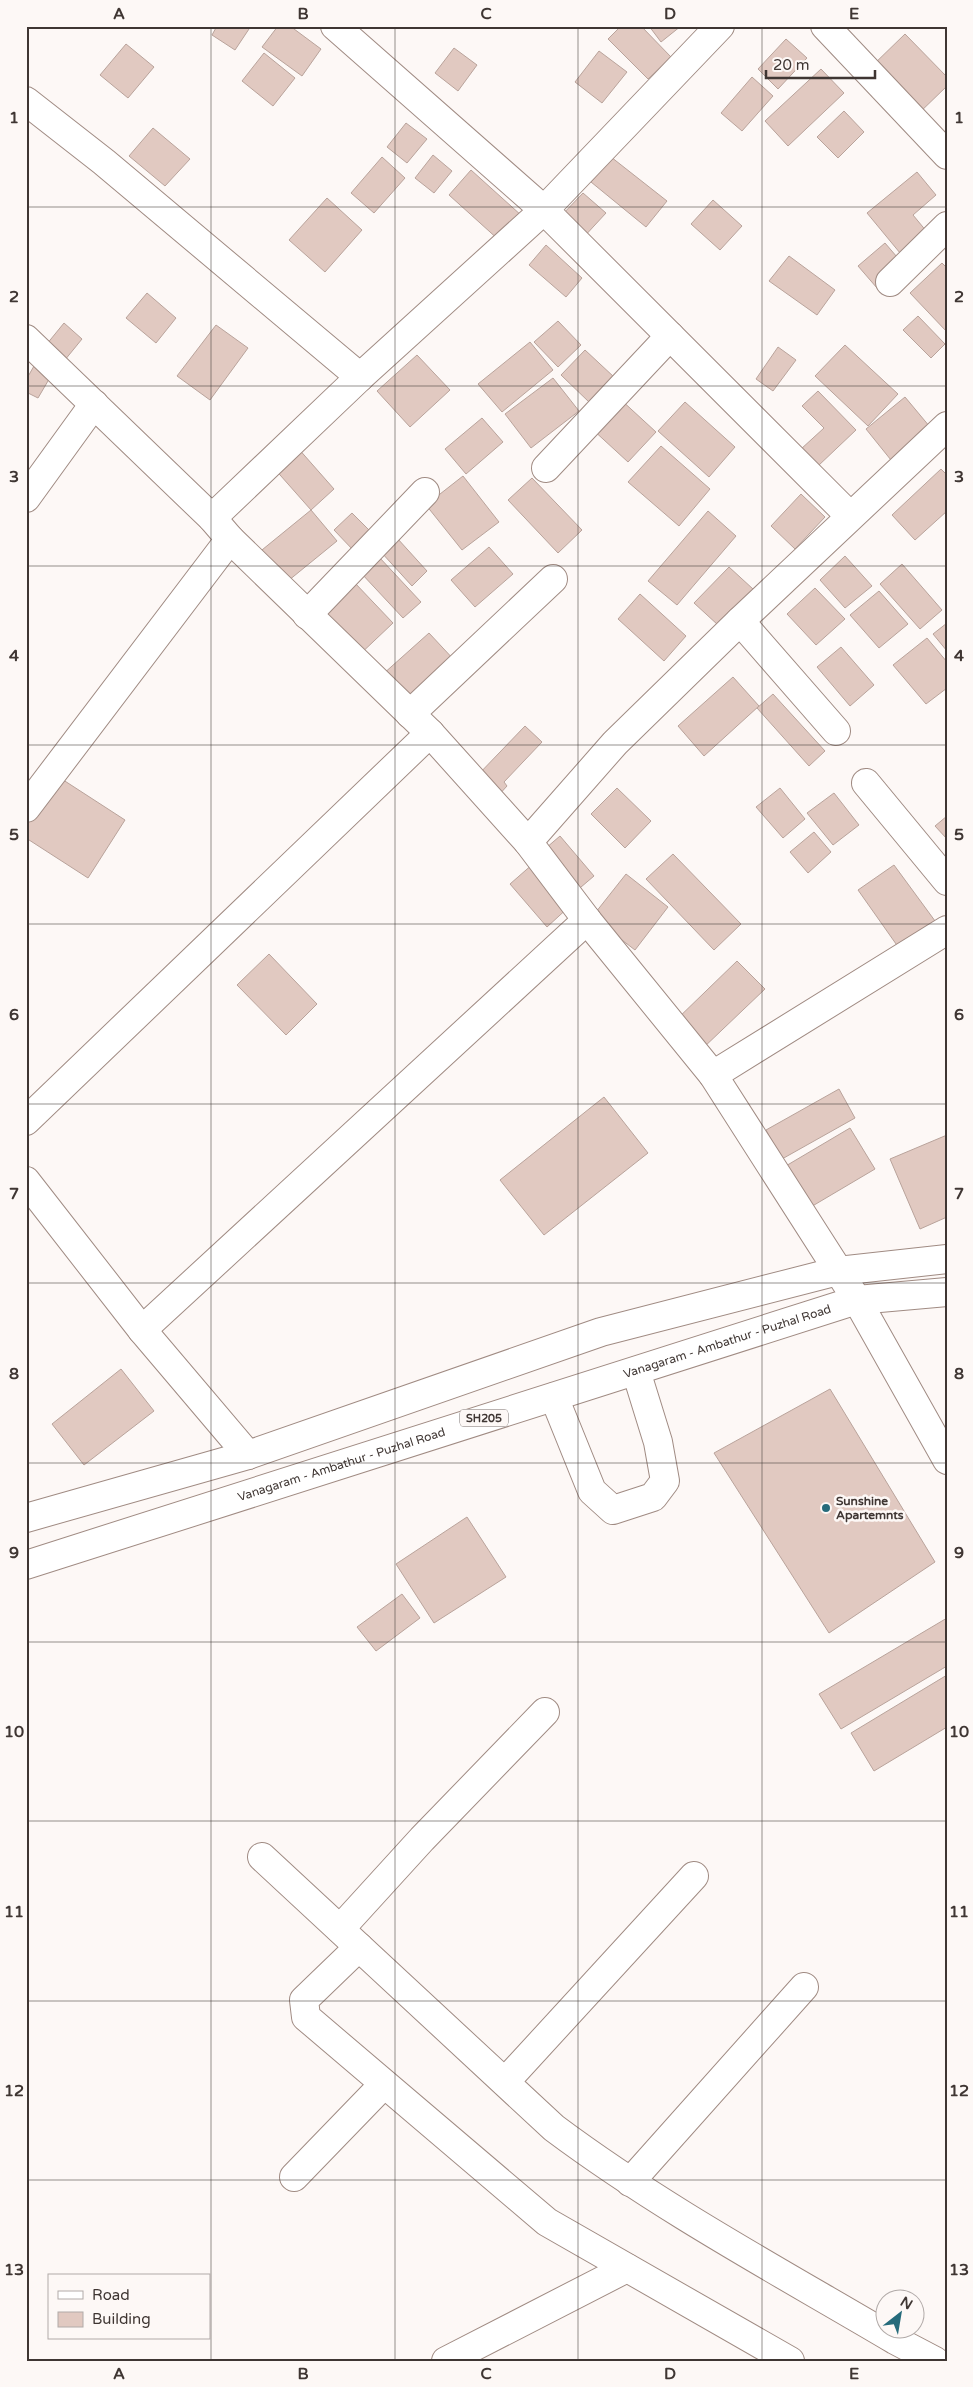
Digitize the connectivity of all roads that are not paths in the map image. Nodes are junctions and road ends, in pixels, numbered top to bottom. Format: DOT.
graph roads {
  1 [pos="335,26"];
  2 [pos="720,26"];
  3 [pos="825,26"];
  4 [pos="26,101"];
  5 [pos="947,155"];
  6 [pos="544,210"];
  7 [pos="947,226"];
  8 [pos="890,282"];
  9 [pos="670,336"];
  10 [pos="26,339"];
  11 [pos="360,377"];
  12 [pos="94,404"];
  13 [pos="947,426"];
  14 [pos="546,468"];
  15 [pos="425,492"];
  16 [pos="26,498"];
  17 [pos="850,516"];
  18 [pos="212,518"];
  19 [pos="230,539"];
  20 [pos="553,579"];
  21 [pos="307,615"];
  22 [pos="740,621"];
  23 [pos="410,714"];
  24 [pos="836,731"];
  25 [pos="430,733"];
  26 [pos="866,783"];
  27 [pos="26,808"];
  28 [pos="528,842"];
  29 [pos="947,881"];
  30 [pos="587,920"];
  31 [pos="947,930"];
  32 [pos="713,1075"];
  33 [pos="26,1121"];
  34 [pos="26,1181"];
  35 [pos="947,1259"];
  36 [pos="838,1271"];
  37 [pos="947,1292"];
  38 [pos="857,1300"];
  39 [pos="142,1330"];
  40 [pos="636,1370"];
  41 [pos="487,1372"];
  42 [pos="554,1396"];
  43 [pos="504,1412"];
  44 [pos="248,1455"];
  45 [pos="947,1460"];
  46 [pos="26,1518"];
  47 [pos="26,1565"];
  48 [pos="545,1712"];
  49 [pos="262,1857"];
  50 [pos="694,1876"];
  51 [pos="350,1938"];
  52 [pos="804,1987"];
  53 [pos="505,2082"];
  54 [pos="384,2084"];
  55 [pos="294,2177"];
  56 [pos="630,2182"];
  57 [pos="627,2268"];
  58 [pos="446,2361"];
  59 [pos="790,2361"];
  60 [pos="935,2361"];
  1 -- 6 [label="street"];
  2 -- 6 [label="street"];
  3 -- 5 [label="street"];
  4 -- 11 [label="street"];
  6 -- 9 [label="street"];
  6 -- 11 [label="street"];
  7 -- 8 [label="street"];
  9 -- 14 [label="street"];
  9 -- 17 [label="street"];
  10 -- 12 [label="street"];
  11 -- 18 [label="street"];
  12 -- 16 [label="street"];
  12 -- 18 [label="street"];
  13 -- 17 [label="street"];
  15 -- 21 [label="street"];
  17 -- 22 [label="street"];
  18 -- 19 [label="street"];
  19 -- 21 [label="street"];
  19 -- 27 [label="street"];
  20 -- 23 [label="street"];
  21 -- 23 [label="street"];
  22 -- 24 [label="street"];
  22 -- 28 [label="street"];
  23 -- 25 [label="street"];
  25 -- 28 [label="street"];
  25 -- 33 [label="street"];
  26 -- 29 [label="street"];
  28 -- 30 [label="street"];
  30 -- 32 [label="street"];
  30 -- 39 [label="street"];
  31 -- 32 [label="street"];
  32 -- 36 [label="street"];
  34 -- 39 [label="street"];
  35 -- 36 [label="street"];
  36 -- 38 [label="street"];
  36 -- 41 [label="street"];
  37 -- 38 [label="street, Vanagaram - Ambathur - Puzhal Road / SH205"];
  38 -- 40 [label="street, Vanagaram - Ambathur - Puzhal Road / SH205"];
  38 -- 45 [label="street"];
  39 -- 44 [label="street"];
  40 -- 42 [label="street, Vanagaram - Ambathur - Puzhal Road / SH205"];
  40 -- 42 [label="street"];
  41 -- 43 [label="street"];
  41 -- 44 [label="street"];
  42 -- 43 [label="street, Vanagaram - Ambathur - Puzhal Road / SH205"];
  43 -- 47 [label="street, Vanagaram - Ambathur - Puzhal Road / SH205"];
  44 -- 46 [label="street"];
  48 -- 51 [label="street"];
  49 -- 51 [label="street"];
  50 -- 53 [label="street"];
  51 -- 53 [label="street"];
  51 -- 54 [label="street"];
  52 -- 56 [label="street"];
  53 -- 56 [label="street"];
  54 -- 55 [label="street"];
  54 -- 57 [label="street"];
  56 -- 60 [label="street"];
  57 -- 58 [label="street"];
  57 -- 59 [label="street"];
}
